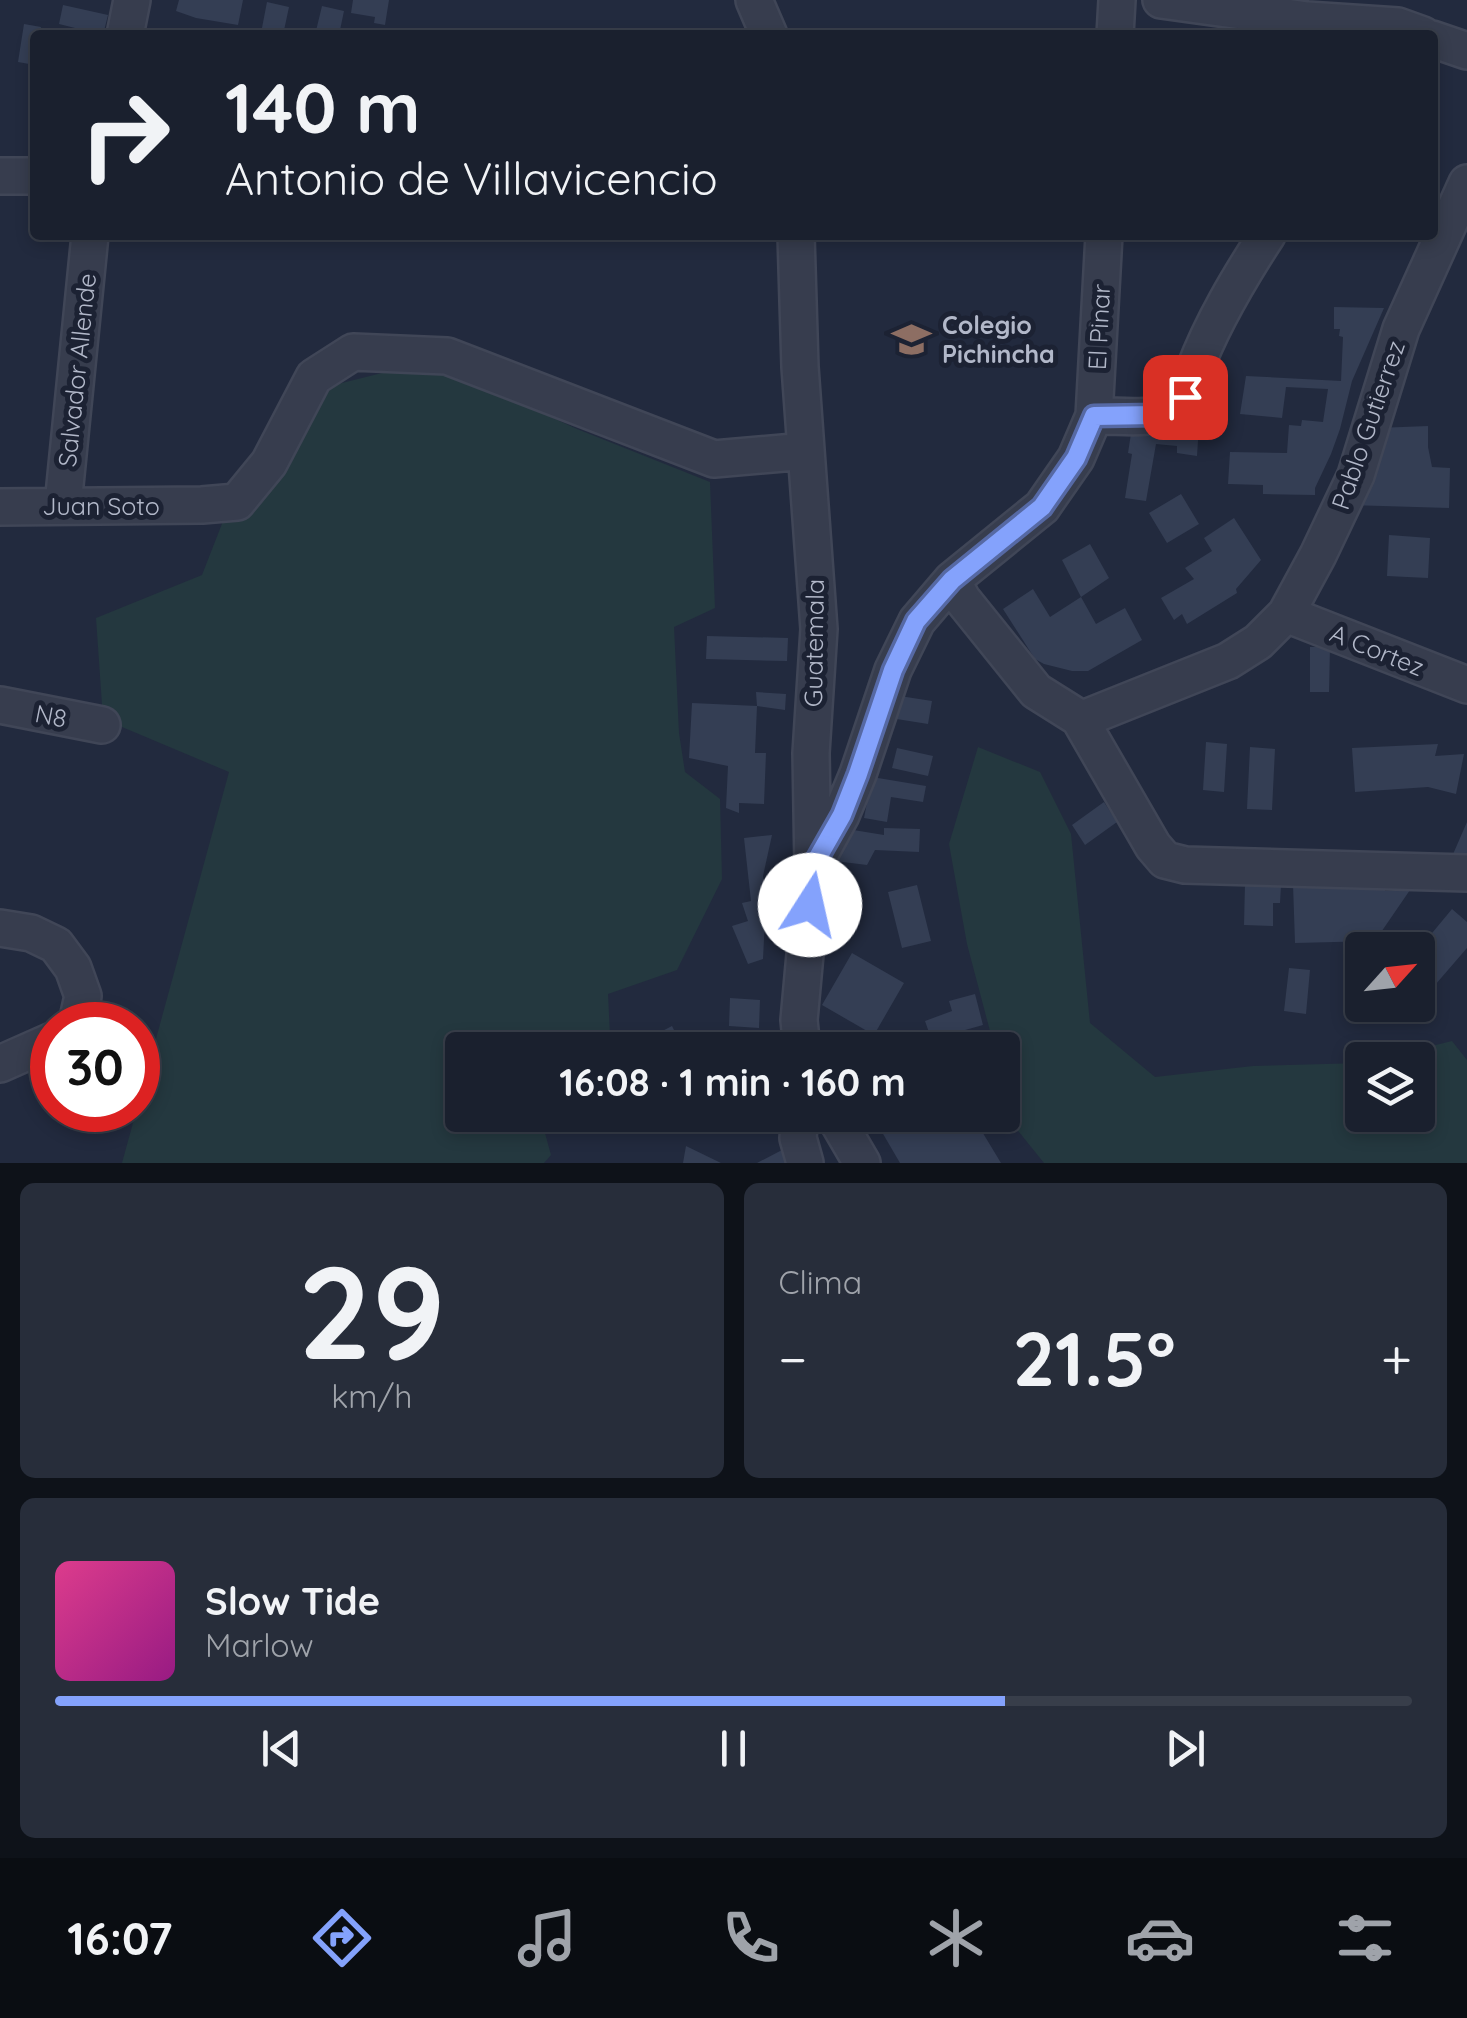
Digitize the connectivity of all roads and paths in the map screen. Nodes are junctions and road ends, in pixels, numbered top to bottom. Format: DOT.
graph roads {
  1 [pos="132,0"];
  2 [pos="754,0"];
  3 [pos="1117,0"];
  4 [pos="1161,0"];
  5 [pos="1307,10"];
  6 [pos="1407,24"];
  7 [pos="126,30"];
  8 [pos="767,30"];
  9 [pos="1115,30"];
  10 [pos="1438,40"];
  11 [pos="1467,51"];
  12 [pos="0,176"];
  13 [pos="30,176"];
  14 [pos="1467,183"];
  15 [pos="90,240"];
  16 [pos="796,240"];
  17 [pos="1104,240"];
  18 [pos="1265,240"];
  19 [pos="1094,416"];
  20 [pos="806,451"];
  21 [pos="63,505"];
  22 [pos="0,507"];
  23 [pos="952,580"];
  24 [pos="1286,614"];
  25 [pos="1467,686"];
  26 [pos="0,705"];
  27 [pos="1079,718"];
  28 [pos="102,726"];
  29 [pos="813,866"];
  30 [pos="1467,873"];
  31 [pos="0,928"];
  32 [pos="82,1002"];
  33 [pos="800,1032"];
  34 [pos="30,1051"];
  35 [pos="0,1064"];
  36 [pos="799,1132"];
  37 [pos="844,1132"];
  38 [pos="805,1163"];
  39 [pos="862,1163"];
  1 -- 7 [label="street"];
  2 -- 8 [label="street"];
  3 -- 9 [label="street"];
  4 -- 5 [label="street"];
  5 -- 6 [label="street"];
  10 -- 11 [label="street"];
  12 -- 13 [label="street"];
  14 -- 24 [label="street, Pablo Gutierrez"];
  15 -- 21 [label="street, Salvador Allende"];
  16 -- 20 [label="street, Guatemala"];
  17 -- 19 [label="street, El Pinar"];
  18 -- 19 [label="street"];
  19 -- 23 [label="street, El Pinar"];
  20 -- 21 [label="street, Juan Soto"];
  20 -- 29 [label="street, Guatemala"];
  21 -- 22 [label="street, Juan Soto"];
  23 -- 27 [label="street"];
  23 -- 29 [label="street, El Pinar"];
  24 -- 25 [label="street, A Cortez"];
  24 -- 27 [label="street, Pablo Gutierrez"];
  26 -- 28 [label="street, N8"];
  27 -- 30 [label="street"];
  29 -- 33 [label="street, Guatemala"];
  31 -- 32 [label="street"];
  34 -- 35 [label="street"];
  36 -- 38 [label="street"];
  37 -- 39 [label="street"];
}
